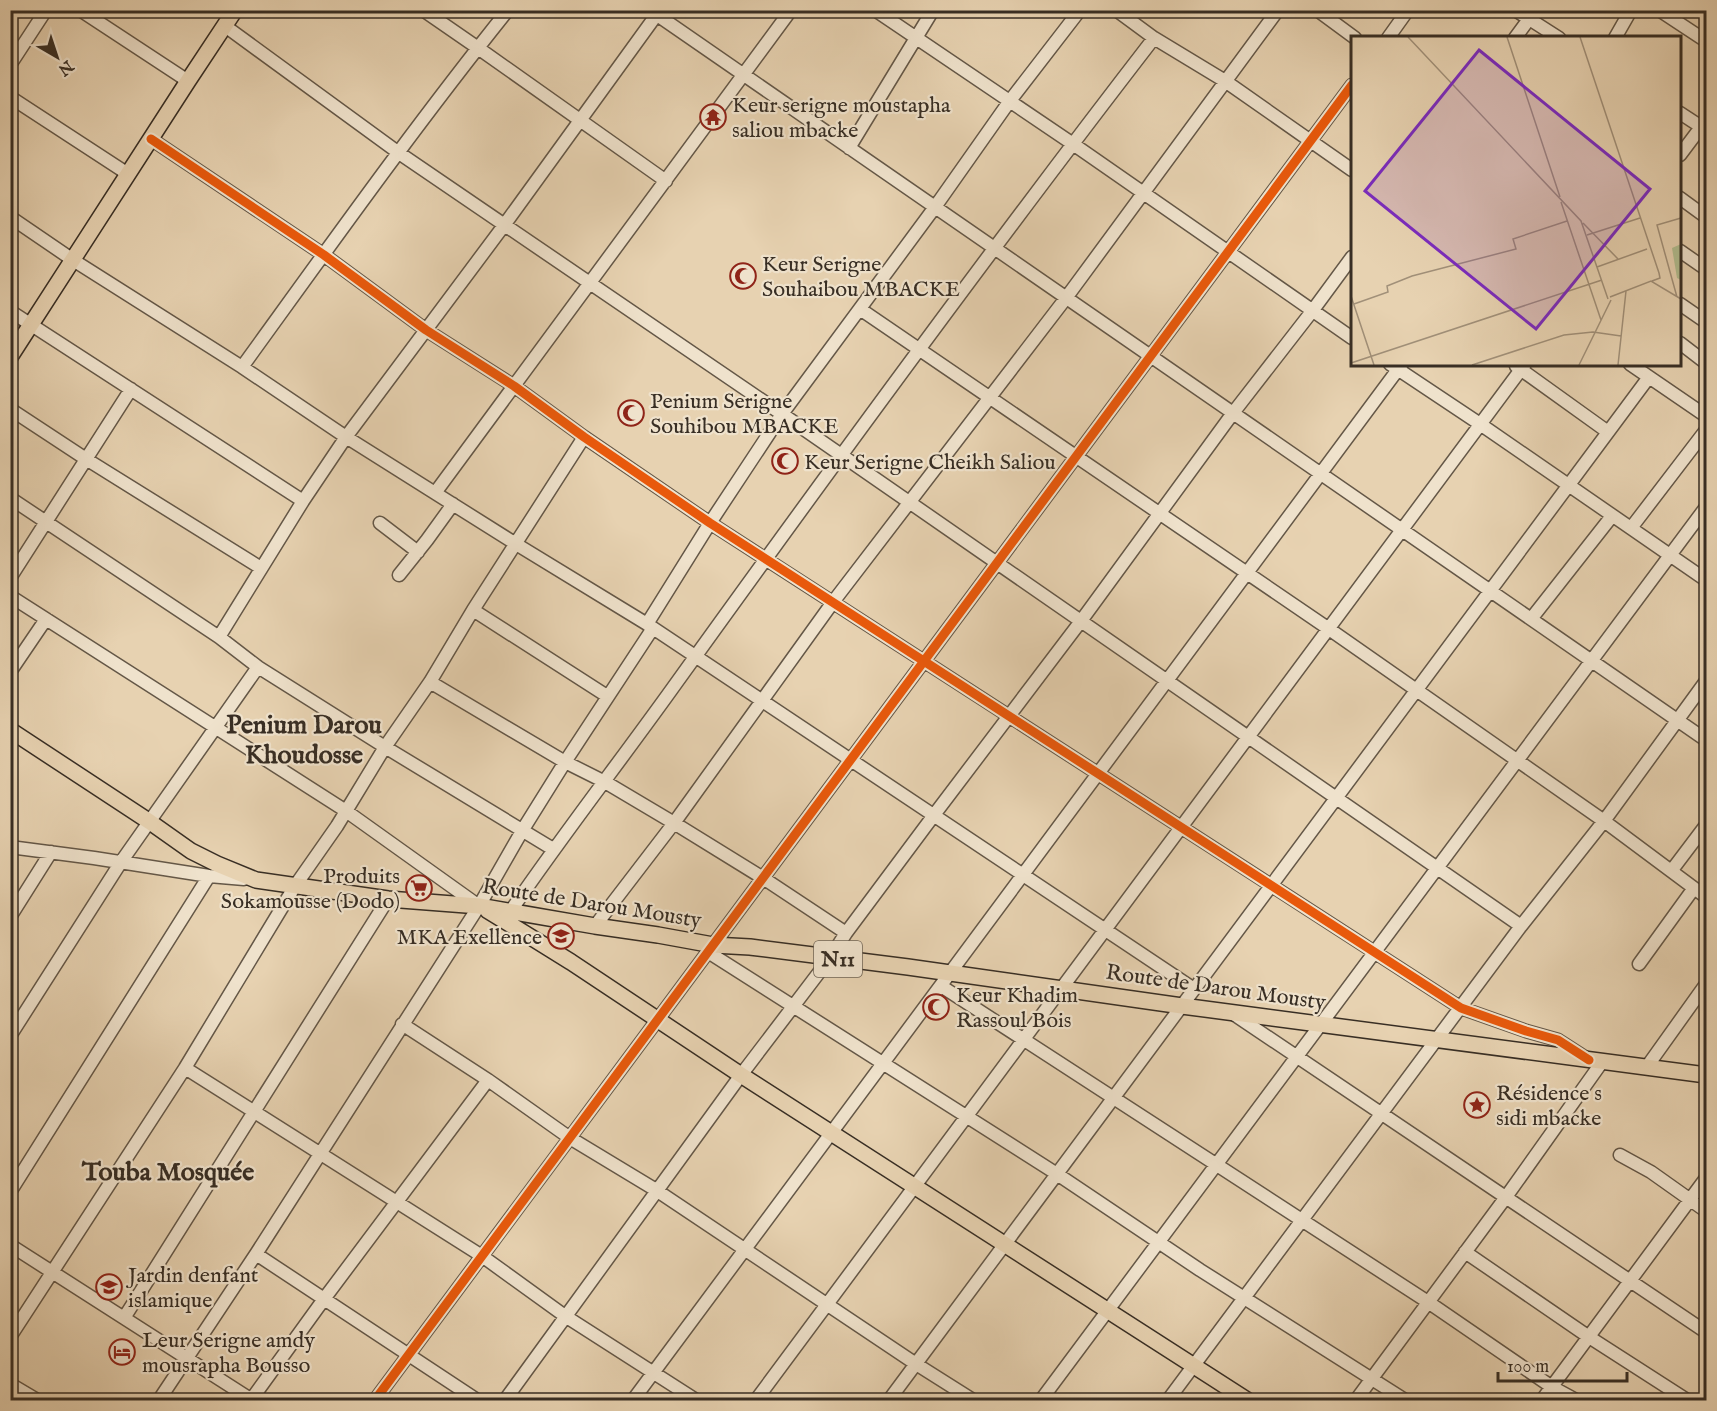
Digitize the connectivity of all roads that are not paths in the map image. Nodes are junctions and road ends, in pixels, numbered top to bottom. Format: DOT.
graph roads {
  1 [pos="46,10"];
  2 [pos="80,10"];
  3 [pos="423,10"];
  4 [pos="508,10"];
  5 [pos="791,10"];
  6 [pos="875,10"];
  7 [pos="933,10"];
  8 [pos="1080,10"];
  9 [pos="1116,10"];
  10 [pos="1278,10"];
  11 [pos="1317,10"];
  12 [pos="1408,10"];
  13 [pos="1631,10"];
  14 [pos="1659,10"];
  15 [pos="656,12"];
  16 [pos="1521,13"];
  17 [pos="229,16"];
  18 [pos="1352,36"];
  19 [pos="1389,36"];
  20 [pos="1515,36"];
  21 [pos="1556,36"];
  22 [pos="1616,36"];
  23 [pos="915,37"];
  24 [pos="1154,38"];
  25 [pos="1707,41"];
  26 [pos="478,48"];
  27 [pos="10,65"];
  28 [pos="744,75"];
  29 [pos="188,81"];
  30 [pos="1224,81"];
  31 [pos="1351,88"];
  32 [pos="10,97"];
  33 [pos="1010,102"];
  34 [pos="1681,114"];
  35 [pos="580,120"];
  36 [pos="1704,128"];
  37 [pos="151,139"];
  38 [pos="1310,142"];
  39 [pos="1073,144"];
  40 [pos="849,148"];
  41 [pos="399,153"];
  42 [pos="1681,154"];
  43 [pos="1351,169"];
  44 [pos="128,174"];
  45 [pos="666,181"];
  46 [pos="1143,192"];
  47 [pos="1681,199"];
  48 [pos="935,207"];
  49 [pos="10,217"];
  50 [pos="1707,217"];
  51 [pos="505,224"];
  52 [pos="995,249"];
  53 [pos="1229,251"];
  54 [pos="1681,252"];
  55 [pos="324,255"];
  56 [pos="73,260"];
  57 [pos="1351,260"];
  58 [pos="1707,269"];
  59 [pos="591,282"];
  60 [pos="1066,298"];
  61 [pos="1681,305"];
  62 [pos="860,309"];
  63 [pos="1313,310"];
  64 [pos="10,311"];
  65 [pos="1707,322"];
  66 [pos="31,324"];
  67 [pos="426,330"];
  68 [pos="1351,337"];
  69 [pos="1681,345"];
  70 [pos="920,350"];
  71 [pos="1151,356"];
  72 [pos="10,357"];
  73 [pos="1707,363"];
  74 [pos="1397,366"];
  75 [pos="1520,366"];
  76 [pos="1633,366"];
  77 [pos="242,367"];
  78 [pos="1649,377"];
  79 [pos="514,386"];
  80 [pos="131,389"];
  81 [pos="989,397"];
  82 [pos="10,410"];
  83 [pos="1233,413"];
  84 [pos="782,414"];
  85 [pos="1707,416"];
  86 [pos="1480,424"];
  87 [pos="1707,430"];
  88 [pos="1608,432"];
  89 [pos="346,437"];
  90 [pos="584,437"];
  91 [pos="842,456"];
  92 [pos="1076,457"];
  93 [pos="86,459"];
  94 [pos="1321,474"];
  95 [pos="1569,485"];
  96 [pos="435,493"];
  97 [pos="10,498"];
  98 [pos="303,501"];
  99 [pos="910,503"];
  100 [pos="453,504"];
  101 [pos="1707,507"];
  102 [pos="1160,513"];
  103 [pos="1612,516"];
  104 [pos="46,522"];
  105 [pos="380,523"];
  106 [pos="710,523"];
  107 [pos="1631,528"];
  108 [pos="1402,530"];
  109 [pos="516,544"];
  110 [pos="418,552"];
  111 [pos="1670,555"];
  112 [pos="766,558"];
  113 [pos="997,563"];
  114 [pos="261,568"];
  115 [pos="1247,573"];
  116 [pos="399,575"];
  117 [pos="10,578"];
  118 [pos="1707,580"];
  119 [pos="1490,591"];
  120 [pos="10,596"];
  121 [pos="833,602"];
  122 [pos="473,610"];
  123 [pos="46,619"];
  124 [pos="1531,619"];
  125 [pos="1082,621"];
  126 [pos="650,626"];
  127 [pos="1329,629"];
  128 [pos="219,637"];
  129 [pos="695,656"];
  130 [pos="924,661"];
  131 [pos="1592,661"];
  132 [pos="258,667"];
  133 [pos="10,672"];
  134 [pos="1167,681"];
  135 [pos="1707,681"];
  136 [pos="430,682"];
  137 [pos="1416,690"];
  138 [pos="607,696"];
  139 [pos="763,701"];
  140 [pos="1009,716"];
  141 [pos="1677,720"];
  142 [pos="216,727"];
  143 [pos="10,730"];
  144 [pos="1248,737"];
  145 [pos="1707,740"];
  146 [pos="385,747"];
  147 [pos="850,760"];
  148 [pos="1518,761"];
  149 [pos="565,762"];
  150 [pos="1098,773"];
  151 [pos="605,782"];
  152 [pos="1336,798"];
  153 [pos="346,811"];
  154 [pos="934,816"];
  155 [pos="1604,821"];
  156 [pos="150,822"];
  157 [pos="674,823"];
  158 [pos="1707,825"];
  159 [pos="1181,827"];
  160 [pos="522,831"];
  161 [pos="10,847"];
  162 [pos="553,849"];
  163 [pos="51,852"];
  164 [pos="121,862"];
  165 [pos="1438,868"];
  166 [pos="1672,870"];
  167 [pos="1023,875"];
  168 [pos="209,876"];
  169 [pos="763,878"];
  170 [pos="256,880"];
  171 [pos="1271,885"];
  172 [pos="295,886"];
  173 [pos="1694,888"];
  174 [pos="1707,897"];
  175 [pos="388,899"];
  176 [pos="479,906"];
  177 [pos="510,912"];
  178 [pos="10,916"];
  179 [pos="595,926"];
  180 [pos="1521,926"];
  181 [pos="1105,930"];
  182 [pos="846,933"];
  183 [pos="710,949"];
  184 [pos="1375,952"];
  185 [pos="830,958"];
  186 [pos="1639,964"];
  187 [pos="945,980"];
  188 [pos="1707,984"];
  189 [pos="1062,988"];
  190 [pos="1194,989"];
  191 [pos="1182,1006"];
  192 [pos="792,1007"];
  193 [pos="1461,1008"];
  194 [pos="1231,1012"];
  195 [pos="658,1020"];
  196 [pos="1322,1023"];
  197 [pos="402,1024"];
  198 [pos="10,1036"];
  199 [pos="1023,1040"];
  200 [pos="1438,1040"];
  201 [pos="1298,1057"];
  202 [pos="1596,1061"];
  203 [pos="883,1064"];
  204 [pos="185,1068"];
  205 [pos="1646,1068"];
  206 [pos="741,1075"];
  207 [pos="1707,1075"];
  208 [pos="488,1080"];
  209 [pos="1113,1098"];
  210 [pos="255,1112"];
  211 [pos="1382,1113"];
  212 [pos="966,1117"];
  213 [pos="832,1132"];
  214 [pos="570,1138"];
  215 [pos="320,1153"];
  216 [pos="1620,1155"];
  217 [pos="1217,1165"];
  218 [pos="1057,1174"];
  219 [pos="1707,1178"];
  220 [pos="915,1186"];
  221 [pos="656,1190"];
  222 [pos="10,1192"];
  223 [pos="1506,1197"];
  224 [pos="1690,1200"];
  225 [pos="396,1202"];
  226 [pos="1707,1211"];
  227 [pos="1303,1221"];
  228 [pos="1159,1242"];
  229 [pos="1005,1244"];
  230 [pos="10,1245"];
  231 [pos="745,1249"];
  232 [pos="1465,1252"];
  233 [pos="256,1254"];
  234 [pos="482,1256"];
  235 [pos="52,1272"];
  236 [pos="1630,1281"];
  237 [pos="1245,1298"];
  238 [pos="324,1299"];
  239 [pos="1428,1302"];
  240 [pos="827,1305"];
  241 [pos="1108,1311"];
  242 [pos="565,1316"];
  243 [pos="124,1318"];
  244 [pos="1707,1332"];
  245 [pos="10,1337"];
  246 [pos="1589,1337"];
  247 [pos="408,1356"];
  248 [pos="187,1357"];
  249 [pos="916,1364"];
  250 [pos="1194,1367"];
  251 [pos="654,1372"];
  252 [pos="1371,1378"];
  253 [pos="10,1384"];
  254 [pos="1552,1387"];
  255 [pos="252,1400"];
  256 [pos="37,1401"];
  257 [pos="159,1401"];
  258 [pos="375,1401"];
  259 [pos="477,1401"];
  260 [pos="505,1401"];
  261 [pos="633,1401"];
  262 [pos="696,1401"];
  263 [pos="756,1401"];
  264 [pos="889,1401"];
  265 [pos="973,1401"];
  266 [pos="1041,1401"];
  267 [pos="1168,1401"];
  268 [pos="1247,1401"];
  269 [pos="1356,1401"];
  270 [pos="1405,1401"];
  271 [pos="1542,1401"];
  272 [pos="1576,1401"];
  273 [pos="1687,1401"];
  1 -- 27 [label="street"];
  2 -- 29 [label="street"];
  3 -- 26 [label="street"];
  4 -- 26 [label="street"];
  5 -- 28 [label="street"];
  6 -- 23 [label="street"];
  7 -- 23 [label="street"];
  8 -- 33 [label="street"];
  9 -- 24 [label="street"];
  10 -- 30 [label="street"];
  11 -- 18 [label="street"];
  12 -- 19 [label="street"];
  13 -- 22 [label="street"];
  14 -- 25 [label="street"];
  15 -- 28 [label="street"];
  15 -- 35 [label="street"];
  16 -- 20 [label="street"];
  16 -- 21 [label="street"];
  17 -- 29 [label="main road"];
  17 -- 41 [label="street"];
  23 -- 33 [label="street"];
  23 -- 40 [label="street"];
  24 -- 30 [label="street"];
  24 -- 39 [label="street"];
  26 -- 35 [label="street"];
  26 -- 41 [label="street"];
  28 -- 40 [label="street"];
  28 -- 45 [label="street"];
  29 -- 37 [label="main road"];
  30 -- 38 [label="street"];
  30 -- 46 [label="street"];
  31 -- 38 [label="street"];
  32 -- 44 [label="street"];
  33 -- 39 [label="street"];
  33 -- 48 [label="street"];
  34 -- 36 [label="street"];
  35 -- 45 [label="street"];
  35 -- 51 [label="street"];
  36 -- 42 [label="street"];
  37 -- 44 [label="main road"];
  37 -- 55 [label="street"];
  38 -- 43 [label="street"];
  38 -- 53 [label="street"];
  39 -- 46 [label="street"];
  39 -- 52 [label="street"];
  40 -- 48 [label="street"];
  41 -- 51 [label="street"];
  41 -- 55 [label="street"];
  44 -- 56 [label="main road"];
  45 -- 59 [label="street"];
  46 -- 53 [label="street"];
  46 -- 60 [label="street"];
  47 -- 50 [label="street"];
  48 -- 52 [label="street"];
  48 -- 62 [label="street"];
  49 -- 56 [label="street"];
  51 -- 59 [label="street"];
  51 -- 67 [label="street"];
  52 -- 60 [label="street"];
  52 -- 70 [label="street"];
  53 -- 63 [label="street"];
  53 -- 71 [label="street"];
  54 -- 58 [label="street"];
  55 -- 67 [label="street"];
  55 -- 77 [label="street"];
  56 -- 66 [label="main road"];
  56 -- 77 [label="street"];
  57 -- 63 [label="street"];
  59 -- 79 [label="street"];
  59 -- 84 [label="street"];
  60 -- 71 [label="street"];
  60 -- 81 [label="street"];
  61 -- 65 [label="street"];
  62 -- 70 [label="street"];
  62 -- 84 [label="street"];
  63 -- 68 [label="street"];
  63 -- 83 [label="street"];
  64 -- 66 [label="street"];
  66 -- 72 [label="main road"];
  66 -- 80 [label="street"];
  67 -- 79 [label="street"];
  67 -- 89 [label="street"];
  69 -- 73 [label="street"];
  70 -- 81 [label="street"];
  70 -- 91 [label="street"];
  71 -- 83 [label="street"];
  71 -- 92 [label="street"];
  74 -- 86 [label="street"];
  74 -- 94 [label="street"];
  75 -- 86 [label="street"];
  75 -- 88 [label="street"];
  76 -- 78 [label="street"];
  77 -- 89 [label="street"];
  78 -- 85 [label="street"];
  78 -- 88 [label="street"];
  79 -- 90 [label="street"];
  79 -- 96 [label="street"];
  80 -- 93 [label="street"];
  80 -- 98 [label="street"];
  81 -- 92 [label="street"];
  81 -- 99 [label="street"];
  82 -- 93 [label="street"];
  83 -- 94 [label="street"];
  83 -- 102 [label="street"];
  84 -- 91 [label="street"];
  84 -- 106 [label="street"];
  86 -- 95 [label="street"];
  86 -- 108 [label="street"];
  87 -- 107 [label="street"];
  88 -- 95 [label="street"];
  89 -- 96 [label="street"];
  89 -- 98 [label="street"];
  90 -- 106 [label="street"];
  90 -- 109 [label="street"];
  91 -- 99 [label="street"];
  91 -- 112 [label="street"];
  92 -- 102 [label="street"];
  92 -- 113 [label="street"];
  93 -- 104 [label="street"];
  93 -- 114 [label="street"];
  94 -- 108 [label="street"];
  94 -- 115 [label="street"];
  95 -- 103 [label="street"];
  95 -- 119 [label="street"];
  96 -- 100 [label="street"];
  97 -- 104 [label="street"];
  98 -- 114 [label="street"];
  99 -- 113 [label="street"];
  99 -- 121 [label="street"];
  100 -- 109 [label="street"];
  100 -- 110 [label="street"];
  101 -- 111 [label="street"];
  102 -- 115 [label="street"];
  102 -- 125 [label="street"];
  103 -- 107 [label="street"];
  103 -- 124 [label="street"];
  104 -- 117 [label="street"];
  104 -- 128 [label="street"];
  105 -- 110 [label="street"];
  106 -- 112 [label="street"];
  106 -- 126 [label="street"];
  107 -- 111 [label="street"];
  108 -- 119 [label="street"];
  108 -- 127 [label="street"];
  109 -- 122 [label="street"];
  109 -- 126 [label="street"];
  110 -- 116 [label="street"];
  111 -- 118 [label="street"];
  111 -- 131 [label="street"];
  112 -- 121 [label="street"];
  112 -- 129 [label="street"];
  113 -- 125 [label="street"];
  113 -- 130 [label="street"];
  114 -- 128 [label="street"];
  115 -- 127 [label="street"];
  115 -- 134 [label="street"];
  119 -- 124 [label="street"];
  119 -- 137 [label="street"];
  120 -- 123 [label="street"];
  121 -- 130 [label="street"];
  121 -- 139 [label="street"];
  122 -- 136 [label="street"];
  122 -- 138 [label="street"];
  123 -- 133 [label="street"];
  123 -- 142 [label="street"];
  124 -- 131 [label="street"];
  125 -- 134 [label="street"];
  125 -- 140 [label="street"];
  126 -- 129 [label="street"];
  126 -- 138 [label="street"];
  127 -- 137 [label="street"];
  127 -- 144 [label="street"];
  128 -- 132 [label="street"];
  129 -- 139 [label="street"];
  129 -- 151 [label="street"];
  130 -- 140 [label="street"];
  130 -- 147 [label="street"];
  131 -- 141 [label="street"];
  131 -- 148 [label="street"];
  132 -- 142 [label="street"];
  132 -- 146 [label="street"];
  134 -- 144 [label="street"];
  134 -- 150 [label="street"];
  135 -- 141 [label="street"];
  136 -- 146 [label="street"];
  136 -- 149 [label="street"];
  137 -- 148 [label="street"];
  137 -- 152 [label="street"];
  138 -- 149 [label="street"];
  139 -- 147 [label="street"];
  139 -- 157 [label="street"];
  140 -- 150 [label="street"];
  140 -- 154 [label="street"];
  141 -- 145 [label="street"];
  141 -- 155 [label="street"];
  142 -- 153 [label="street"];
  142 -- 156 [label="street"];
  143 -- 156 [label="main road, Route de Darou Mousty / N11"];
  144 -- 152 [label="street"];
  144 -- 159 [label="street"];
  146 -- 153 [label="street"];
  146 -- 160 [label="street"];
  147 -- 154 [label="street"];
  147 -- 169 [label="street"];
  148 -- 155 [label="street"];
  148 -- 165 [label="street"];
  149 -- 151 [label="street"];
  149 -- 160 [label="street"];
  150 -- 159 [label="street"];
  150 -- 167 [label="street"];
  151 -- 157 [label="street"];
  151 -- 162 [label="street"];
  152 -- 165 [label="street"];
  152 -- 171 [label="street"];
  153 -- 172 [label="street"];
  153 -- 176 [label="street"];
  154 -- 167 [label="street"];
  154 -- 182 [label="street"];
  155 -- 166 [label="street"];
  155 -- 180 [label="street"];
  156 -- 164 [label="street"];
  156 -- 170 [label="main road, Route de Darou Mousty / N11"];
  157 -- 169 [label="street"];
  157 -- 179 [label="street"];
  158 -- 166 [label="street"];
  159 -- 171 [label="street"];
  159 -- 181 [label="street"];
  160 -- 162 [label="street"];
  160 -- 176 [label="street"];
  161 -- 163 [label="street"];
  162 -- 177 [label="street"];
  163 -- 164 [label="street"];
  163 -- 178 [label="street"];
  164 -- 168 [label="street"];
  164 -- 198 [label="street"];
  165 -- 180 [label="street"];
  165 -- 184 [label="street"];
  166 -- 173 [label="street"];
  167 -- 181 [label="street"];
  167 -- 187 [label="street"];
  168 -- 170 [label="street"];
  168 -- 222 [label="street"];
  169 -- 182 [label="street"];
  169 -- 183 [label="street"];
  170 -- 172 [label="main road, Route de Darou Mousty / N11"];
  171 -- 184 [label="street"];
  171 -- 190 [label="street"];
  172 -- 175 [label="main road, Route de Darou Mousty / N11"];
  172 -- 204 [label="street"];
  173 -- 174 [label="street"];
  173 -- 186 [label="street"];
  175 -- 176 [label="main road, Route de Darou Mousty / N11"];
  175 -- 210 [label="street"];
  176 -- 177 [label="main road, Route de Darou Mousty / N11"];
  176 -- 195 [label="main road"];
  176 -- 197 [label="street"];
  177 -- 179 [label="main road, Route de Darou Mousty / N11"];
  179 -- 183 [label="main road, Route de Darou Mousty / N11"];
  180 -- 193 [label="street"];
  181 -- 189 [label="street"];
  181 -- 190 [label="street"];
  182 -- 185 [label="street"];
  183 -- 185 [label="main road, Route de Darou Mousty / N11"];
  183 -- 192 [label="street"];
  183 -- 195 [label="street"];
  184 -- 193 [label="street"];
  184 -- 196 [label="street"];
  185 -- 187 [label="main road, Route de Darou Mousty / N11"];
  185 -- 192 [label="street"];
  187 -- 189 [label="main road, Route de Darou Mousty / N11"];
  187 -- 199 [label="street"];
  187 -- 203 [label="street"];
  188 -- 205 [label="street"];
  189 -- 191 [label="main road, Route de Darou Mousty / N11"];
  189 -- 199 [label="street"];
  190 -- 191 [label="street"];
  191 -- 194 [label="main road, Route de Darou Mousty / N11"];
  191 -- 209 [label="street"];
  192 -- 203 [label="street"];
  192 -- 206 [label="street"];
  193 -- 200 [label="street"];
  193 -- 202 [label="street"];
  194 -- 196 [label="main road, Route de Darou Mousty / N11"];
  194 -- 201 [label="street"];
  195 -- 206 [label="main road"];
  195 -- 214 [label="street"];
  196 -- 200 [label="main road, Route de Darou Mousty / N11"];
  196 -- 201 [label="street"];
  197 -- 208 [label="street"];
  197 -- 215 [label="street"];
  199 -- 209 [label="street"];
  199 -- 212 [label="street"];
  200 -- 202 [label="main road, Route de Darou Mousty / N11"];
  200 -- 211 [label="street"];
  201 -- 211 [label="street"];
  201 -- 217 [label="street"];
  202 -- 205 [label="main road, Route de Darou Mousty / N11"];
  202 -- 223 [label="street"];
  203 -- 212 [label="street"];
  203 -- 213 [label="street"];
  204 -- 210 [label="street"];
  204 -- 235 [label="street"];
  205 -- 207 [label="main road, Route de Darou Mousty / N11"];
  206 -- 213 [label="main road"];
  206 -- 221 [label="street"];
  208 -- 214 [label="street"];
  208 -- 225 [label="street"];
  209 -- 217 [label="street"];
  209 -- 218 [label="street"];
  210 -- 215 [label="street"];
  210 -- 243 [label="street"];
  211 -- 223 [label="street"];
  211 -- 227 [label="street"];
  212 -- 218 [label="street"];
  212 -- 220 [label="street"];
  213 -- 220 [label="main road"];
  213 -- 231 [label="street"];
  214 -- 221 [label="street"];
  214 -- 234 [label="street"];
  215 -- 225 [label="street"];
  215 -- 233 [label="street"];
  216 -- 224 [label="street"];
  217 -- 227 [label="street"];
  217 -- 228 [label="street"];
  218 -- 228 [label="street"];
  218 -- 229 [label="street"];
  219 -- 224 [label="street"];
  220 -- 229 [label="main road"];
  220 -- 240 [label="street"];
  221 -- 231 [label="street"];
  221 -- 242 [label="street"];
  223 -- 232 [label="street"];
  223 -- 236 [label="street"];
  224 -- 226 [label="street"];
  224 -- 236 [label="street"];
  225 -- 234 [label="street"];
  225 -- 238 [label="street"];
  227 -- 237 [label="street"];
  227 -- 239 [label="street"];
  228 -- 237 [label="street"];
  228 -- 241 [label="street"];
  229 -- 241 [label="main road"];
  229 -- 249 [label="street"];
  230 -- 235 [label="street"];
  231 -- 240 [label="street"];
  231 -- 251 [label="street"];
  232 -- 239 [label="street"];
  232 -- 246 [label="street"];
  233 -- 238 [label="street"];
  233 -- 248 [label="street"];
  234 -- 242 [label="street"];
  234 -- 247 [label="street"];
  235 -- 243 [label="street"];
  235 -- 245 [label="street"];
  236 -- 244 [label="street"];
  236 -- 246 [label="street"];
  237 -- 250 [label="street"];
  237 -- 252 [label="street"];
  238 -- 247 [label="street"];
  238 -- 255 [label="street"];
  239 -- 252 [label="street"];
  239 -- 254 [label="street"];
  240 -- 249 [label="street"];
  240 -- 263 [label="street"];
  241 -- 250 [label="main road"];
  241 -- 266 [label="street"];
  242 -- 251 [label="street"];
  242 -- 260 [label="street"];
  243 -- 248 [label="street"];
  246 -- 254 [label="street"];
  246 -- 273 [label="street"];
  247 -- 258 [label="street"];
  247 -- 259 [label="street"];
  248 -- 255 [label="street"];
  248 -- 257 [label="street"];
  249 -- 264 [label="street"];
  249 -- 265 [label="street"];
  250 -- 267 [label="street"];
  250 -- 268 [label="main road"];
  251 -- 261 [label="street"];
  251 -- 262 [label="street"];
  252 -- 269 [label="street"];
  252 -- 270 [label="street"];
  253 -- 256 [label="street"];
  254 -- 271 [label="street"];
  254 -- 272 [label="street"];
}
